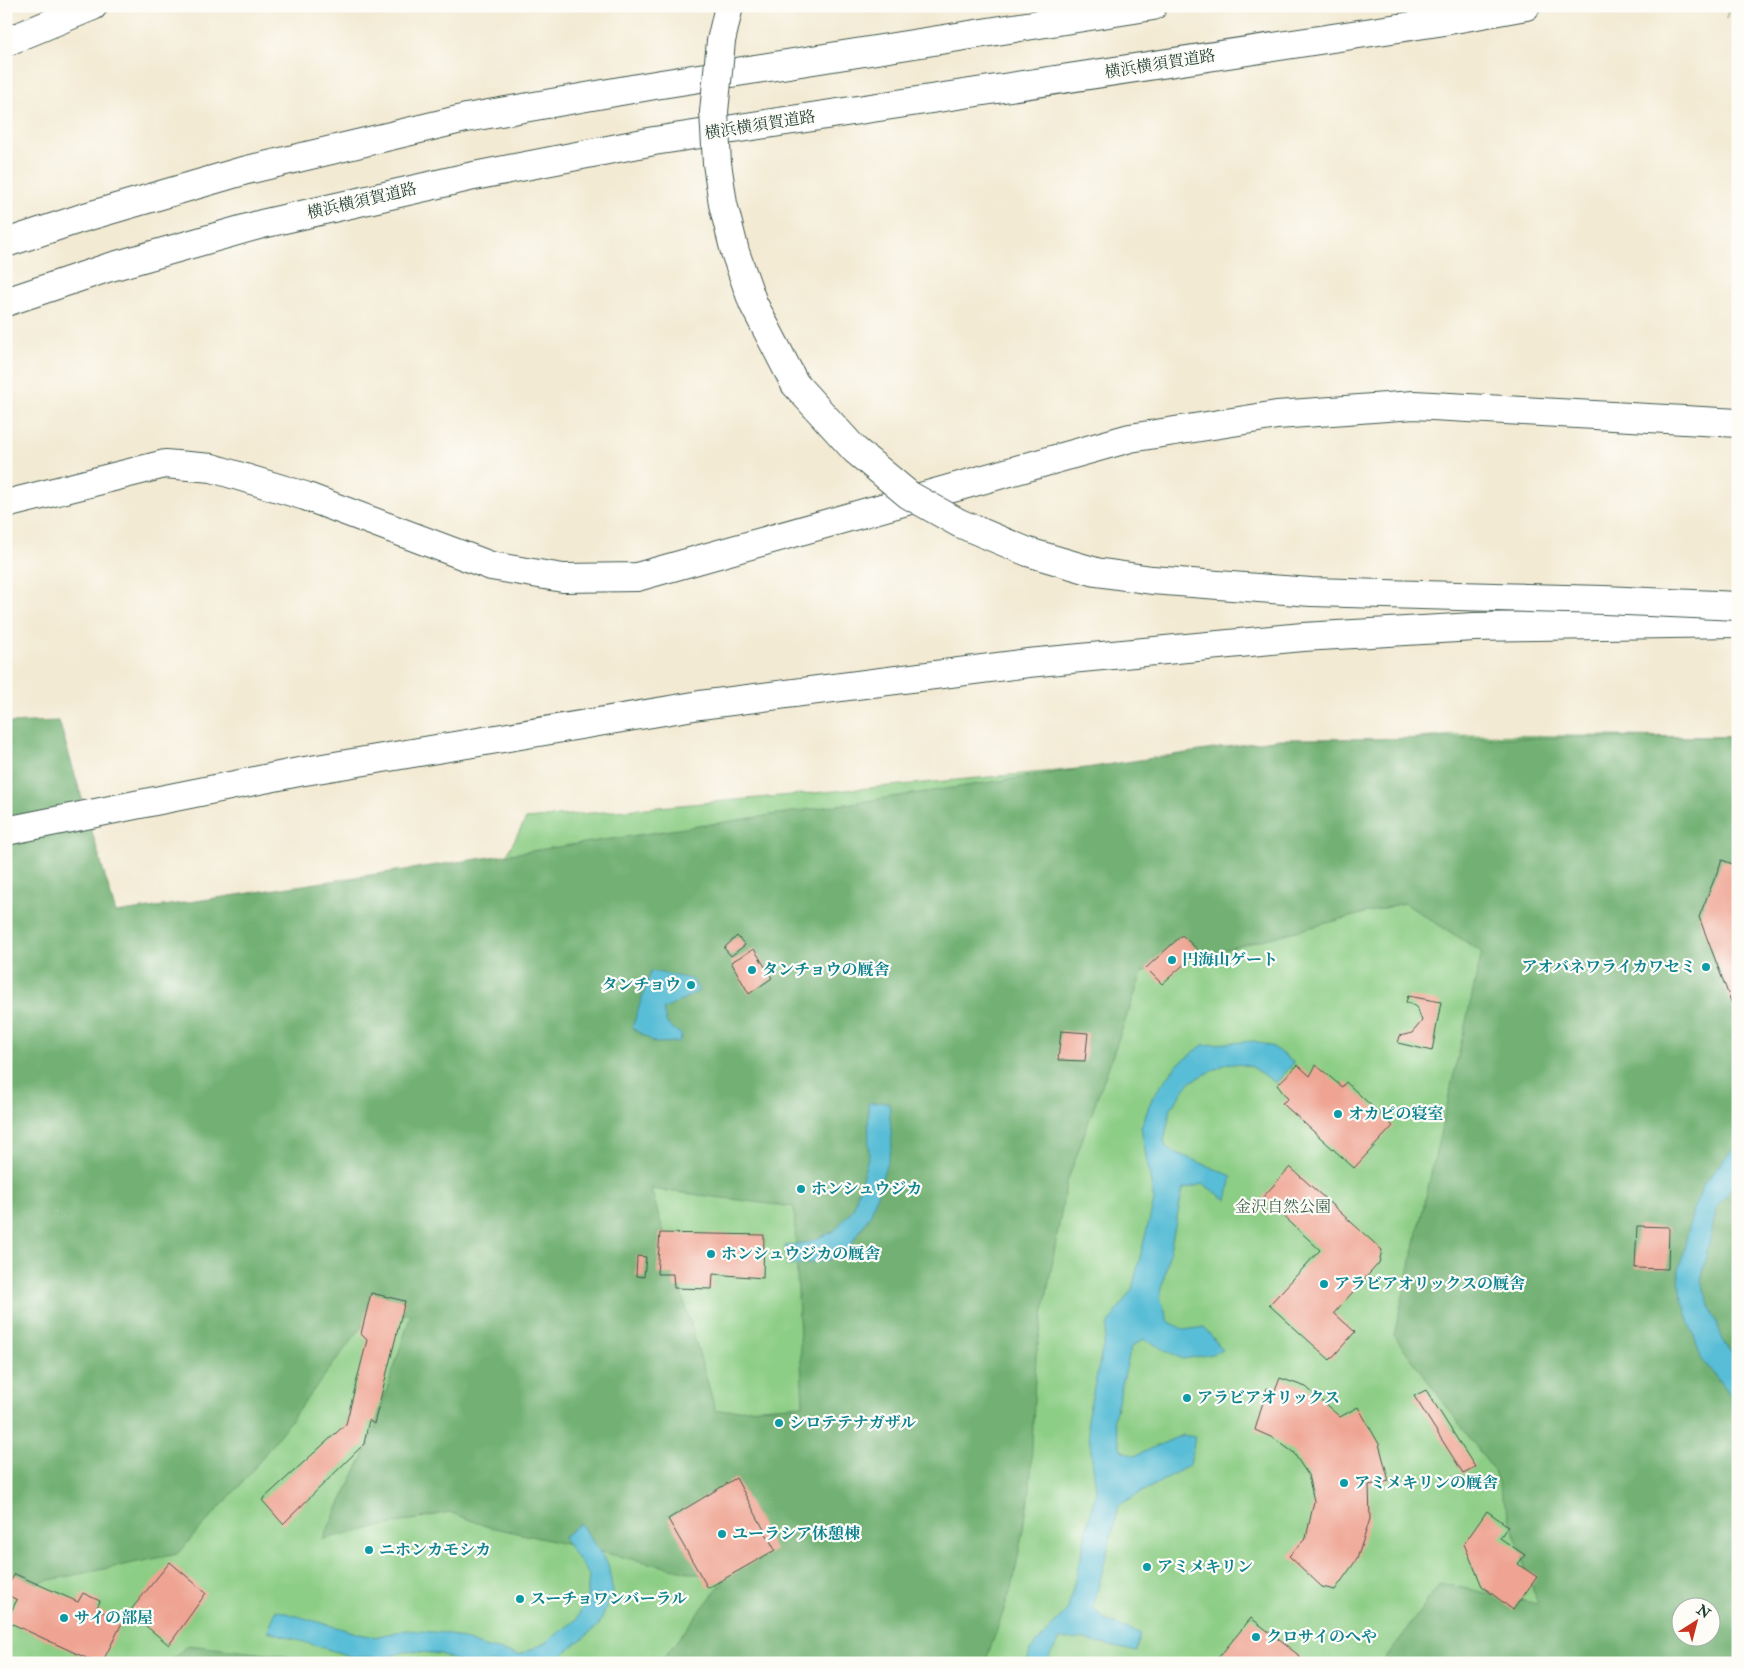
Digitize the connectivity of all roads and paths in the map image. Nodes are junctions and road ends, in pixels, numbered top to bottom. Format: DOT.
graph roads {
  1 [pos="93,6"];
  2 [pos="730,6"];
  3 [pos="1153,6"];
  4 [pos="1526,6"];
  5 [pos="6,42"];
  6 [pos="6,243"];
  7 [pos="6,302"];
  8 [pos="1738,422"];
  9 [pos="6,504"];
  10 [pos="1738,606"];
  11 [pos="1738,623"];
  12 [pos="6,831"];
  1 -- 5 [label="main road"];
  2 -- 10 [label="main road, bridge"];
  3 -- 6 [label="main road"];
  4 -- 7 [label="main road, 横浜横須賀道路"];
  8 -- 9 [label="main road"];
  11 -- 12 [label="main road"];
}
